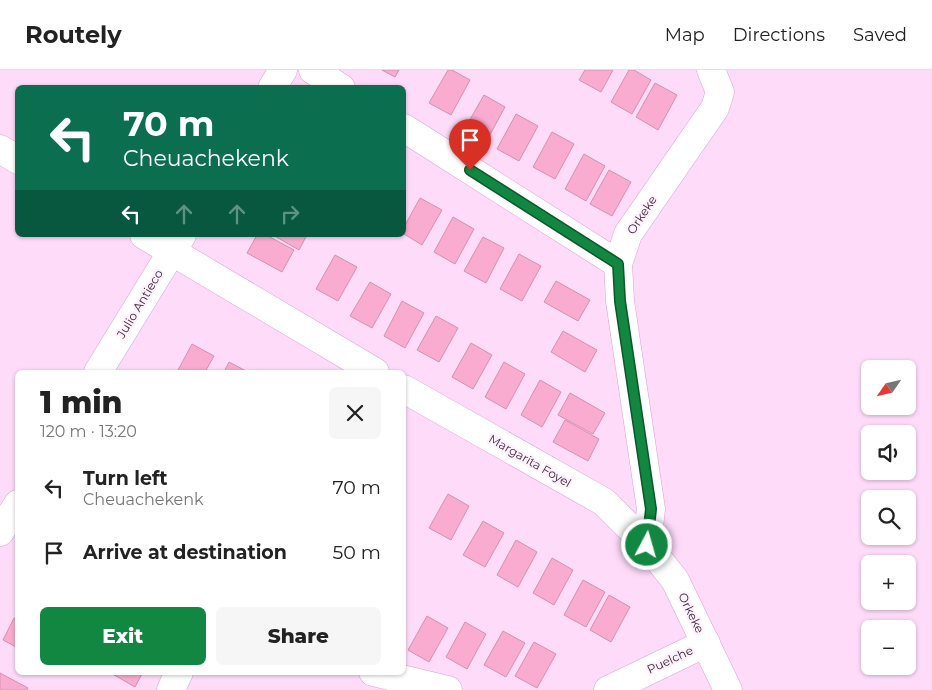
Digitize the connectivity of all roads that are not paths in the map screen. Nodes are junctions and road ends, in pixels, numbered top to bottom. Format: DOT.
graph roads {
  1 [pos="283,70"];
  2 [pos="313,70"];
  3 [pos="716,81"];
  4 [pos="274,85"];
  5 [pos="336,85"];
  6 [pos="406,129"];
  7 [pos="0,150"];
  8 [pos="15,158"];
  9 [pos="152,237"];
  10 [pos="177,243"];
  11 [pos="618,264"];
  12 [pos="99,370"];
  13 [pos="367,370"];
  14 [pos="406,390"];
  15 [pos="15,509"];
  16 [pos="0,532"];
  17 [pos="647,545"];
  18 [pos="706,643"];
  19 [pos="178,675"];
  20 [pos="386,675"];
  21 [pos="171,690"];
  22 [pos="448,690"];
  23 [pos="608,690"];
  24 [pos="728,690"];
  1 -- 4 [label="street"];
  2 -- 5 [label="street"];
  3 -- 11 [label="street, Orkeke"];
  6 -- 11 [label="street"];
  7 -- 8 [label="street"];
  9 -- 10 [label="street"];
  10 -- 12 [label="street, Julio Antieco"];
  10 -- 13 [label="street"];
  11 -- 17 [label="street, Orkeke"];
  14 -- 17 [label="street, Margarita Foyel"];
  15 -- 16 [label="street"];
  17 -- 18 [label="street, Orkeke"];
  18 -- 23 [label="street, Puelche"];
  18 -- 24 [label="street, Orkeke"];
  19 -- 21 [label="street"];
  20 -- 22 [label="street"];
}
